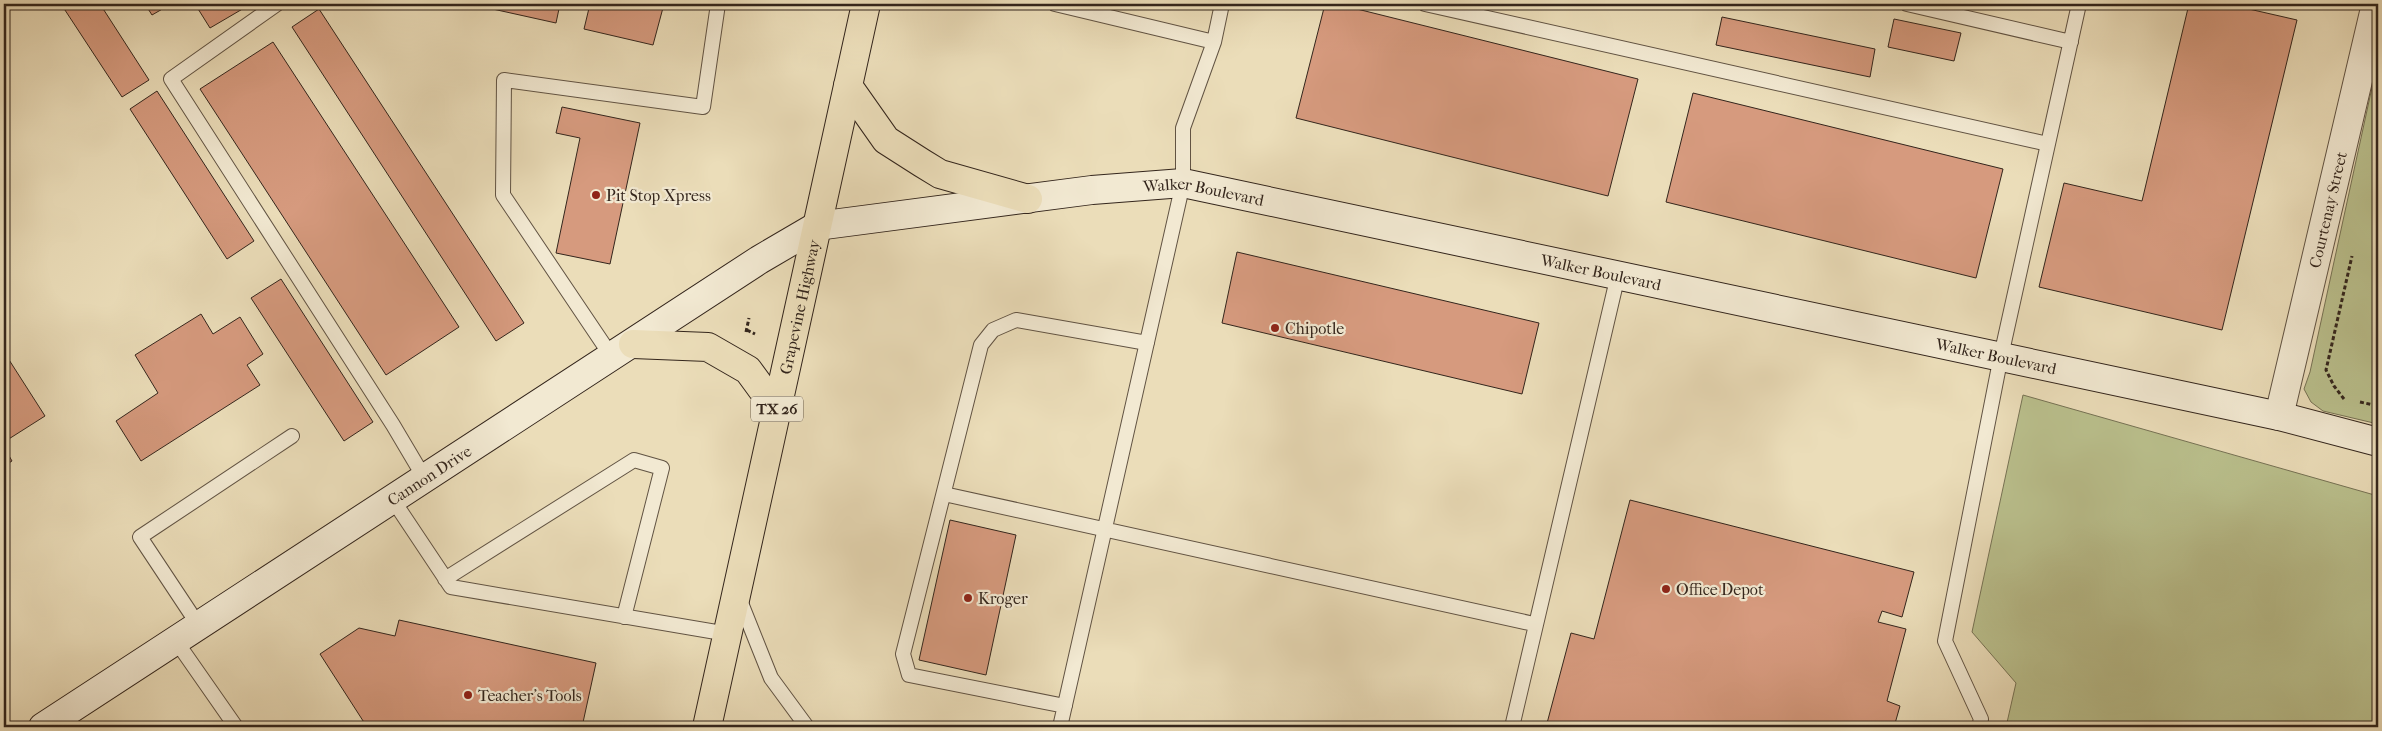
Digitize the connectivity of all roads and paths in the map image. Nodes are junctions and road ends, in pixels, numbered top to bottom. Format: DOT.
graph roads {
  1 [pos="277,4"];
  2 [pos="718,4"];
  3 [pos="866,4"];
  4 [pos="1055,4"];
  5 [pos="1222,4"];
  6 [pos="1425,4"];
  7 [pos="1907,4"];
  8 [pos="2079,4"];
  9 [pos="2376,4"];
  10 [pos="1452,7"];
  11 [pos="1214,42"];
  12 [pos="2071,42"];
  13 [pos="848,86"];
  14 [pos="2048,144"];
  15 [pos="1184,183"];
  16 [pos="1028,198"];
  17 [pos="817,226"];
  18 [pos="2352,254"];
  19 [pos="1618,275"];
  20 [pos="749,318"];
  21 [pos="755,334"];
  22 [pos="1147,343"];
  23 [pos="622,350"];
  24 [pos="2001,356"];
  25 [pos="2378,406"];
  26 [pos="776,412"];
  27 [pos="2279,416"];
  28 [pos="292,436"];
  29 [pos="2378,442"];
  30 [pos="425,479"];
  31 [pos="944,494"];
  32 [pos="393,500"];
  33 [pos="1105,529"];
  34 [pos="445,579"];
  35 [pos="736,592"];
  36 [pos="624,616"];
  37 [pos="1534,624"];
  38 [pos="199,626"];
  39 [pos="728,634"];
  40 [pos="176,641"];
  41 [pos="1065,706"];
  42 [pos="43,727"];
  43 [pos="236,727"];
  44 [pos="707,727"];
  45 [pos="807,727"];
  46 [pos="1060,727"];
  47 [pos="1512,727"];
  48 [pos="1979,727"];
  1 -- 30 [label="lane"];
  2 -- 23 [label="lane"];
  3 -- 13 [label="main road, Grapevine Highway / TX 26"];
  4 -- 11 [label="lane"];
  5 -- 11 [label="lane"];
  6 -- 10 [label="lane"];
  7 -- 12 [label="lane"];
  8 -- 12 [label="lane"];
  9 -- 27 [label="street, Courtenay Street"];
  10 -- 14 [label="lane"];
  11 -- 15 [label="lane"];
  12 -- 14 [label="lane"];
  13 -- 16 [label="main road"];
  13 -- 17 [label="main road, Grapevine Highway / TX 26"];
  14 -- 24 [label="lane"];
  15 -- 16 [label="street, Walker Boulevard"];
  15 -- 19 [label="street, Walker Boulevard"];
  15 -- 22 [label="lane"];
  16 -- 17 [label="street, Walker Boulevard"];
  17 -- 23 [label="street, Cannon Drive"];
  17 -- 26 [label="main road, Grapevine Highway / TX 26"];
  18 -- 25 [label="path"];
  19 -- 24 [label="street, Walker Boulevard"];
  19 -- 37 [label="lane"];
  20 -- 21 [label="path"];
  22 -- 31 [label="lane"];
  22 -- 33 [label="lane"];
  23 -- 26 [label="main road"];
  23 -- 30 [label="street, Cannon Drive"];
  24 -- 27 [label="street, Walker Boulevard"];
  24 -- 48 [label="lane"];
  26 -- 35 [label="main road, Grapevine Highway / TX 26"];
  27 -- 29 [label="street, Walker Boulevard"];
  28 -- 38 [label="lane"];
  30 -- 32 [label="street, Cannon Drive"];
  31 -- 33 [label="lane"];
  31 -- 41 [label="lane"];
  32 -- 34 [label="lane"];
  32 -- 38 [label="street, Cannon Drive"];
  33 -- 37 [label="lane"];
  33 -- 41 [label="lane"];
  34 -- 36 [label="lane"];
  34 -- 36 [label="lane"];
  35 -- 39 [label="main road, Grapevine Highway / TX 26"];
  35 -- 45 [label="lane"];
  36 -- 39 [label="lane"];
  37 -- 47 [label="lane"];
  38 -- 40 [label="street, Cannon Drive"];
  39 -- 44 [label="main road, Grapevine Highway / TX 26"];
  40 -- 42 [label="street, Cannon Drive"];
  40 -- 43 [label="lane"];
  41 -- 46 [label="lane"];
}
